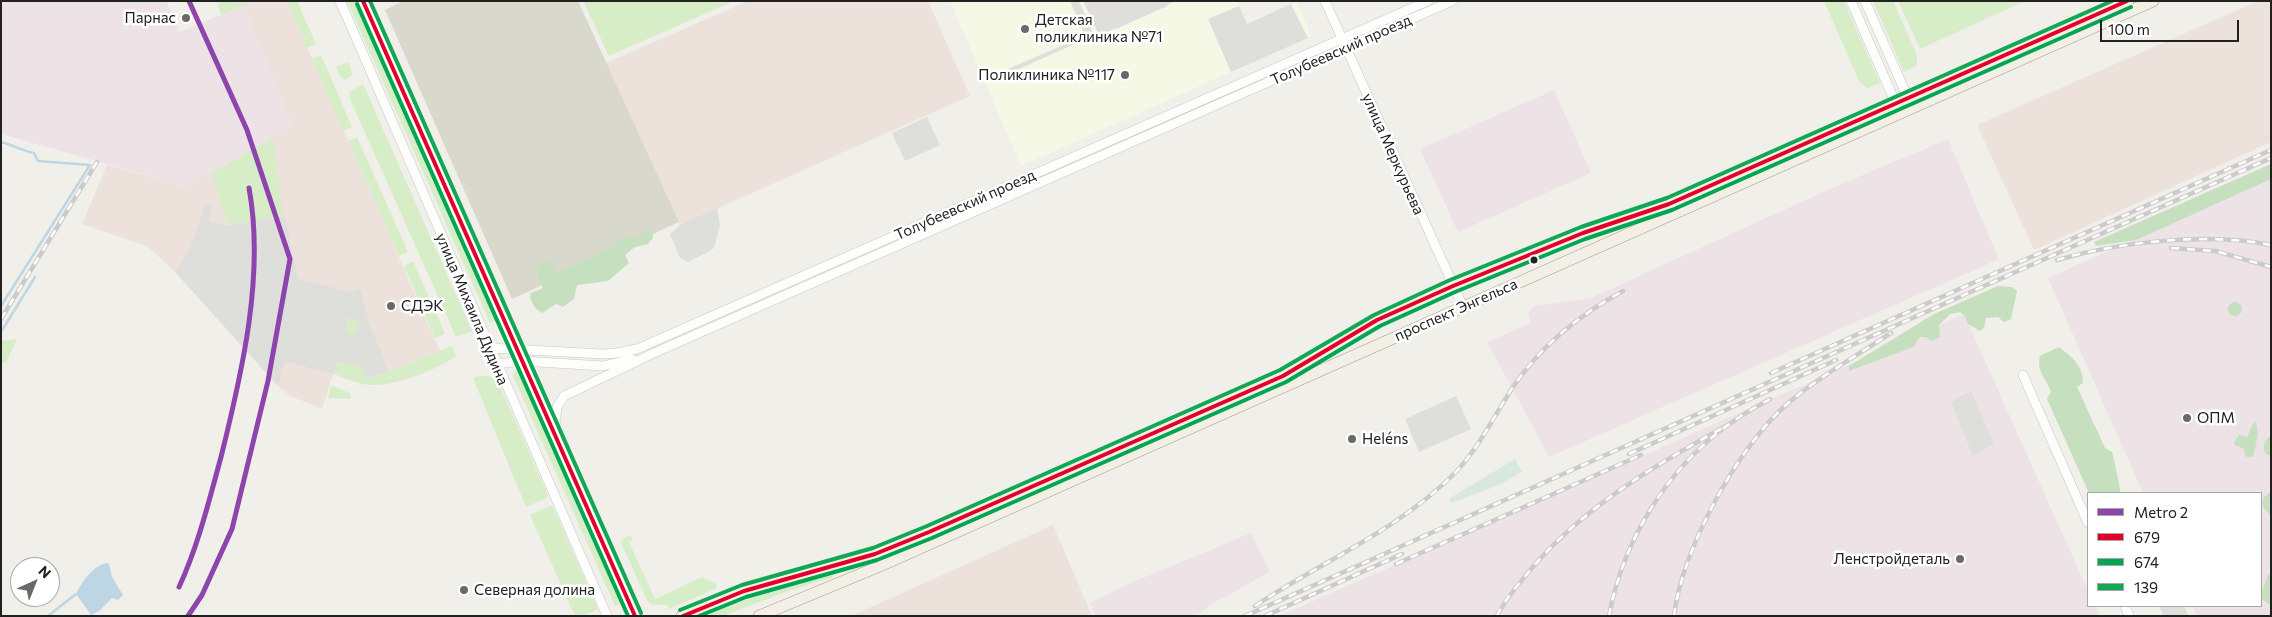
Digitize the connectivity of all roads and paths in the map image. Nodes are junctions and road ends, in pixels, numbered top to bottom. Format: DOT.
graph roads {
  1 [pos="340,1"];
  2 [pos="363,1"];
  3 [pos="1325,1"];
  4 [pos="1428,1"];
  5 [pos="1452,1"];
  6 [pos="1851,1"];
  7 [pos="1865,1"];
  8 [pos="2128,1"];
  9 [pos="2153,1"];
  10 [pos="1344,44"];
  11 [pos="1896,104"];
  12 [pos="1908,104"];
  13 [pos="1453,286"];
  14 [pos="1462,307"];
  15 [pos="489,348"];
  16 [pos="516,348"];
  17 [pos="654,353"];
  18 [pos="522,361"];
  19 [pos="496,364"];
  20 [pos="2023,375"];
  21 [pos="554,434"];
  22 [pos="2087,521"];
  23 [pos="607,616"];
  24 [pos="635,616"];
  25 [pos="682,616"];
  26 [pos="759,616"];
  1 -- 15 [label="street, улица Михаила Дудина"];
  2 -- 16 [label="street, улица Михаила Дудина"];
  3 -- 10 [label="street, улица Меркурьева"];
  4 -- 10 [label="street, Толубеевский проезд"];
  5 -- 10 [label="street, Толубеевский проезд"];
  6 -- 11 [label="street"];
  7 -- 12 [label="street"];
  8 -- 12 [label="main road, проспект Энгельса"];
  9 -- 12 [label="main road, проспект Энгельса"];
  10 -- 13 [label="street, улица Меркурьева"];
  10 -- 16 [label="street, Толубеевский проезд"];
  10 -- 17 [label="street, Толубеевский проезд"];
  11 -- 12 [label="main road, проспект Энгельса"];
  11 -- 13 [label="main road, проспект Энгельса"];
  12 -- 14 [label="main road, проспект Энгельса"];
  13 -- 14 [label="street, улица Меркурьева"];
  13 -- 25 [label="main road, проспект Энгельса"];
  14 -- 26 [label="main road, проспект Энгельса"];
  15 -- 16 [label="street, Толубеевский проезд"];
  15 -- 19 [label="street, улица Михаила Дудина"];
  16 -- 18 [label="street, улица Михаила Дудина"];
  17 -- 18 [label="street, Толубеевский проезд"];
  17 -- 21 [label="street, Толубеевский проезд"];
  18 -- 19 [label="street, Толубеевский проезд"];
  18 -- 21 [label="street, улица Михаила Дудина"];
  19 -- 23 [label="street, улица Михаила Дудина"];
  20 -- 22 [label="street"];
  21 -- 24 [label="street, улица Михаила Дудина"];
}
